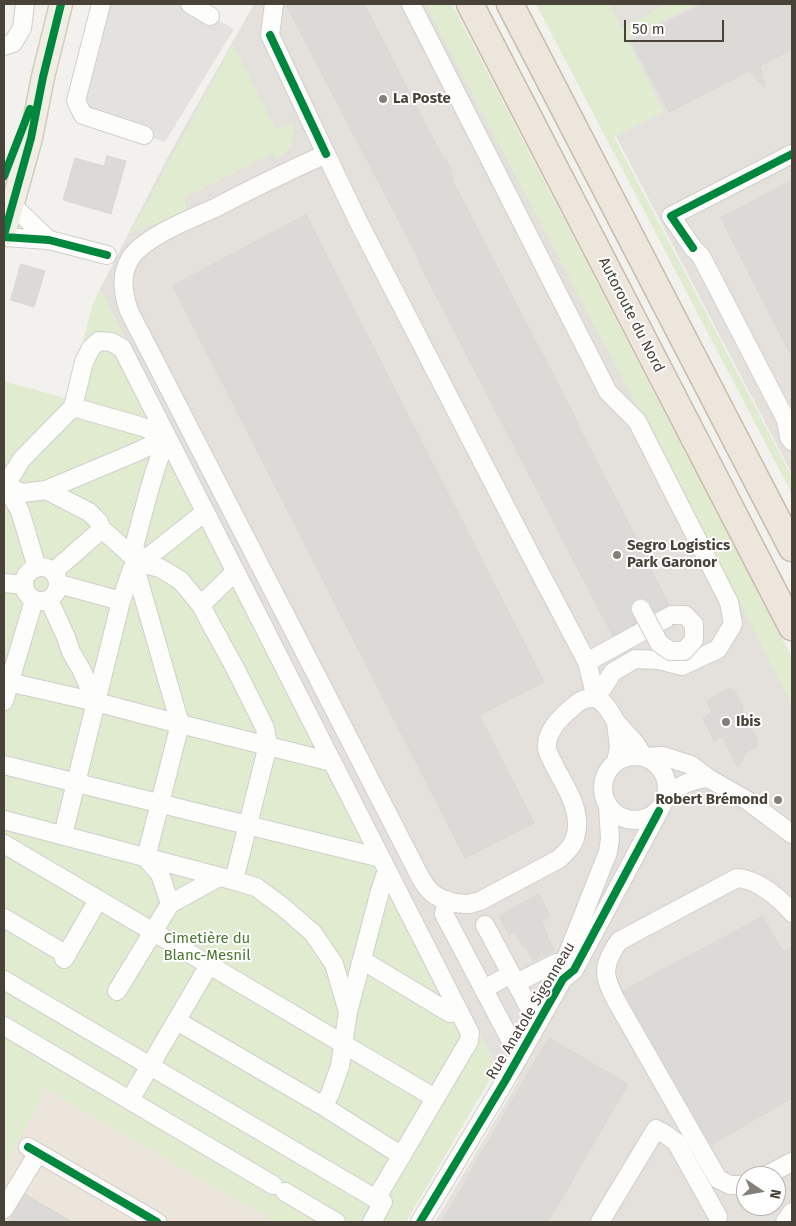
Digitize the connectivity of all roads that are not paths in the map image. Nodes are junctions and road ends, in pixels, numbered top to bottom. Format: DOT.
graph roads {
  1 [pos="25,4"];
  2 [pos="61,4"];
  3 [pos="101,4"];
  4 [pos="190,4"];
  5 [pos="274,4"];
  6 [pos="411,4"];
  7 [pos="470,4"];
  8 [pos="510,4"];
  9 [pos="210,16"];
  10 [pos="4,46"];
  11 [pos="43,77"];
  12 [pos="144,135"];
  13 [pos="326,154"];
  14 [pos="792,154"];
  15 [pos="4,176"];
  16 [pos="8,205"];
  17 [pos="4,236"];
  18 [pos="49,240"];
  19 [pos="107,255"];
  20 [pos="73,407"];
  21 [pos="167,436"];
  22 [pos="792,441"];
  23 [pos="5,488"];
  24 [pos="46,490"];
  25 [pos="205,512"];
  26 [pos="102,529"];
  27 [pos="792,548"];
  28 [pos="139,562"];
  29 [pos="235,572"];
  30 [pos="50,575"];
  31 [pos="4,583"];
  32 [pos="24,585"];
  33 [pos="42,600"];
  34 [pos="121,601"];
  35 [pos="201,605"];
  36 [pos="641,609"];
  37 [pos="792,627"];
  38 [pos="586,662"];
  39 [pos="6,681"];
  40 [pos="596,698"];
  41 [pos="4,701"];
  42 [pos="96,702"];
  43 [pos="616,722"];
  44 [pos="180,724"];
  45 [pos="268,745"];
  46 [pos="644,757"];
  47 [pos="332,762"];
  48 [pos="616,762"];
  49 [pos="4,765"];
  50 [pos="708,778"];
  51 [pos="76,782"];
  52 [pos="160,803"];
  53 [pos="663,803"];
  54 [pos="608,806"];
  55 [pos="4,820"];
  56 [pos="248,825"];
  57 [pos="792,834"];
  58 [pos="63,835"];
  59 [pos="4,844"];
  60 [pos="146,858"];
  61 [pos="384,864"];
  62 [pos="227,879"];
  63 [pos="98,900"];
  64 [pos="447,900"];
  65 [pos="170,904"];
  66 [pos="792,913"];
  67 [pos="4,918"];
  68 [pos="485,925"];
  69 [pos="154,932"];
  70 [pos="362,960"];
  71 [pos="209,965"];
  72 [pos="563,973"];
  73 [pos="513,979"];
  74 [pos="4,980"];
  75 [pos="484,989"];
  76 [pos="117,991"];
  77 [pos="458,1010"];
  78 [pos="531,1011"];
  79 [pos="348,1012"];
  80 [pos="177,1021"];
  81 [pos="4,1026"];
  82 [pos="512,1041"];
  83 [pos="343,1044"];
  84 [pos="150,1066"];
  85 [pos="435,1098"];
  86 [pos="130,1100"];
  87 [pos="323,1106"];
  88 [pos="402,1156"];
  89 [pos="736,1185"];
  90 [pos="376,1199"];
  91 [pos="4,1209"];
  92 [pos="792,1212"];
  93 [pos="718,1217"];
  94 [pos="157,1222"];
  95 [pos="336,1222"];
  96 [pos="372,1222"];
  97 [pos="420,1222"];
  98 [pos="600,1222"];
  99 [pos="785,1222"];
  1 -- 10 [label="street"];
  2 -- 11 [label="main road"];
  3 -- 12 [label="street"];
  4 -- 9 [label="street"];
  5 -- 13 [label="street"];
  6 -- 40 [label="street"];
  7 -- 37 [label="highway, Autoroute du Nord"];
  8 -- 27 [label="highway"];
  11 -- 15 [label="main road"];
  11 -- 16 [label="main road"];
  13 -- 38 [label="street"];
  13 -- 64 [label="street"];
  14 -- 22 [label="street"];
  16 -- 17 [label="main road"];
  16 -- 18 [label="street"];
  17 -- 18 [label="street"];
  18 -- 19 [label="street"];
  20 -- 21 [label="street"];
  20 -- 21 [label="street"];
  20 -- 23 [label="street"];
  21 -- 24 [label="street"];
  21 -- 25 [label="street"];
  21 -- 28 [label="street"];
  23 -- 24 [label="street"];
  23 -- 30 [label="street"];
  24 -- 26 [label="street"];
  25 -- 28 [label="street"];
  25 -- 29 [label="street"];
  26 -- 28 [label="street"];
  26 -- 30 [label="street"];
  28 -- 34 [label="street"];
  28 -- 35 [label="street"];
  28 -- 44 [label="street"];
  29 -- 35 [label="street"];
  29 -- 47 [label="street"];
  30 -- 32 [label="street"];
  30 -- 33 [label="street"];
  30 -- 34 [label="street"];
  31 -- 32 [label="street"];
  32 -- 33 [label="street"];
  33 -- 39 [label="street"];
  33 -- 42 [label="street"];
  34 -- 42 [label="street"];
  35 -- 45 [label="street"];
  36 -- 38 [label="street, bridge"];
  38 -- 40 [label="street"];
  39 -- 41 [label="street"];
  39 -- 42 [label="street"];
  40 -- 43 [label="street"];
  40 -- 64 [label="street"];
  42 -- 44 [label="street"];
  42 -- 51 [label="street"];
  43 -- 46 [label="street"];
  43 -- 48 [label="street"];
  44 -- 45 [label="street"];
  44 -- 52 [label="street"];
  45 -- 47 [label="street"];
  45 -- 56 [label="street"];
  46 -- 48 [label="street"];
  46 -- 50 [label="street"];
  46 -- 53 [label="street"];
  47 -- 61 [label="street"];
  48 -- 54 [label="street"];
  49 -- 51 [label="street"];
  50 -- 53 [label="street"];
  50 -- 57 [label="street"];
  51 -- 52 [label="street"];
  51 -- 58 [label="street"];
  52 -- 56 [label="street"];
  52 -- 60 [label="street"];
  53 -- 54 [label="street"];
  53 -- 72 [label="street, Rue Anatole Sigonneau"];
  54 -- 72 [label="street, Rue Anatole Sigonneau"];
  55 -- 58 [label="street"];
  56 -- 61 [label="street"];
  56 -- 62 [label="street"];
  58 -- 60 [label="street"];
  59 -- 63 [label="street"];
  60 -- 62 [label="street"];
  60 -- 65 [label="street"];
  61 -- 70 [label="street"];
  61 -- 77 [label="street"];
  62 -- 65 [label="street"];
  62 -- 79 [label="street"];
  63 -- 67 [label="street"];
  63 -- 69 [label="street"];
  64 -- 75 [label="street"];
  65 -- 69 [label="street"];
  66 -- 89 [label="street"];
  68 -- 73 [label="street"];
  69 -- 71 [label="street"];
  69 -- 76 [label="street"];
  70 -- 77 [label="street"];
  70 -- 79 [label="street"];
  71 -- 80 [label="street"];
  71 -- 83 [label="street"];
  72 -- 73 [label="street"];
  72 -- 97 [label="street, Rue Anatole Sigonneau"];
  73 -- 75 [label="street"];
  73 -- 78 [label="street"];
  74 -- 84 [label="street"];
  75 -- 82 [label="street"];
  77 -- 85 [label="street"];
  79 -- 83 [label="street"];
  80 -- 84 [label="street"];
  80 -- 87 [label="street"];
  81 -- 86 [label="street"];
  83 -- 85 [label="street"];
  83 -- 87 [label="street"];
  84 -- 86 [label="street"];
  84 -- 90 [label="street"];
  85 -- 88 [label="street"];
  86 -- 95 [label="street"];
  87 -- 88 [label="street"];
  88 -- 90 [label="street"];
  90 -- 96 [label="street"];
  91 -- 94 [label="street"];
  92 -- 99 [label="street"];
  93 -- 98 [label="street"];
}
